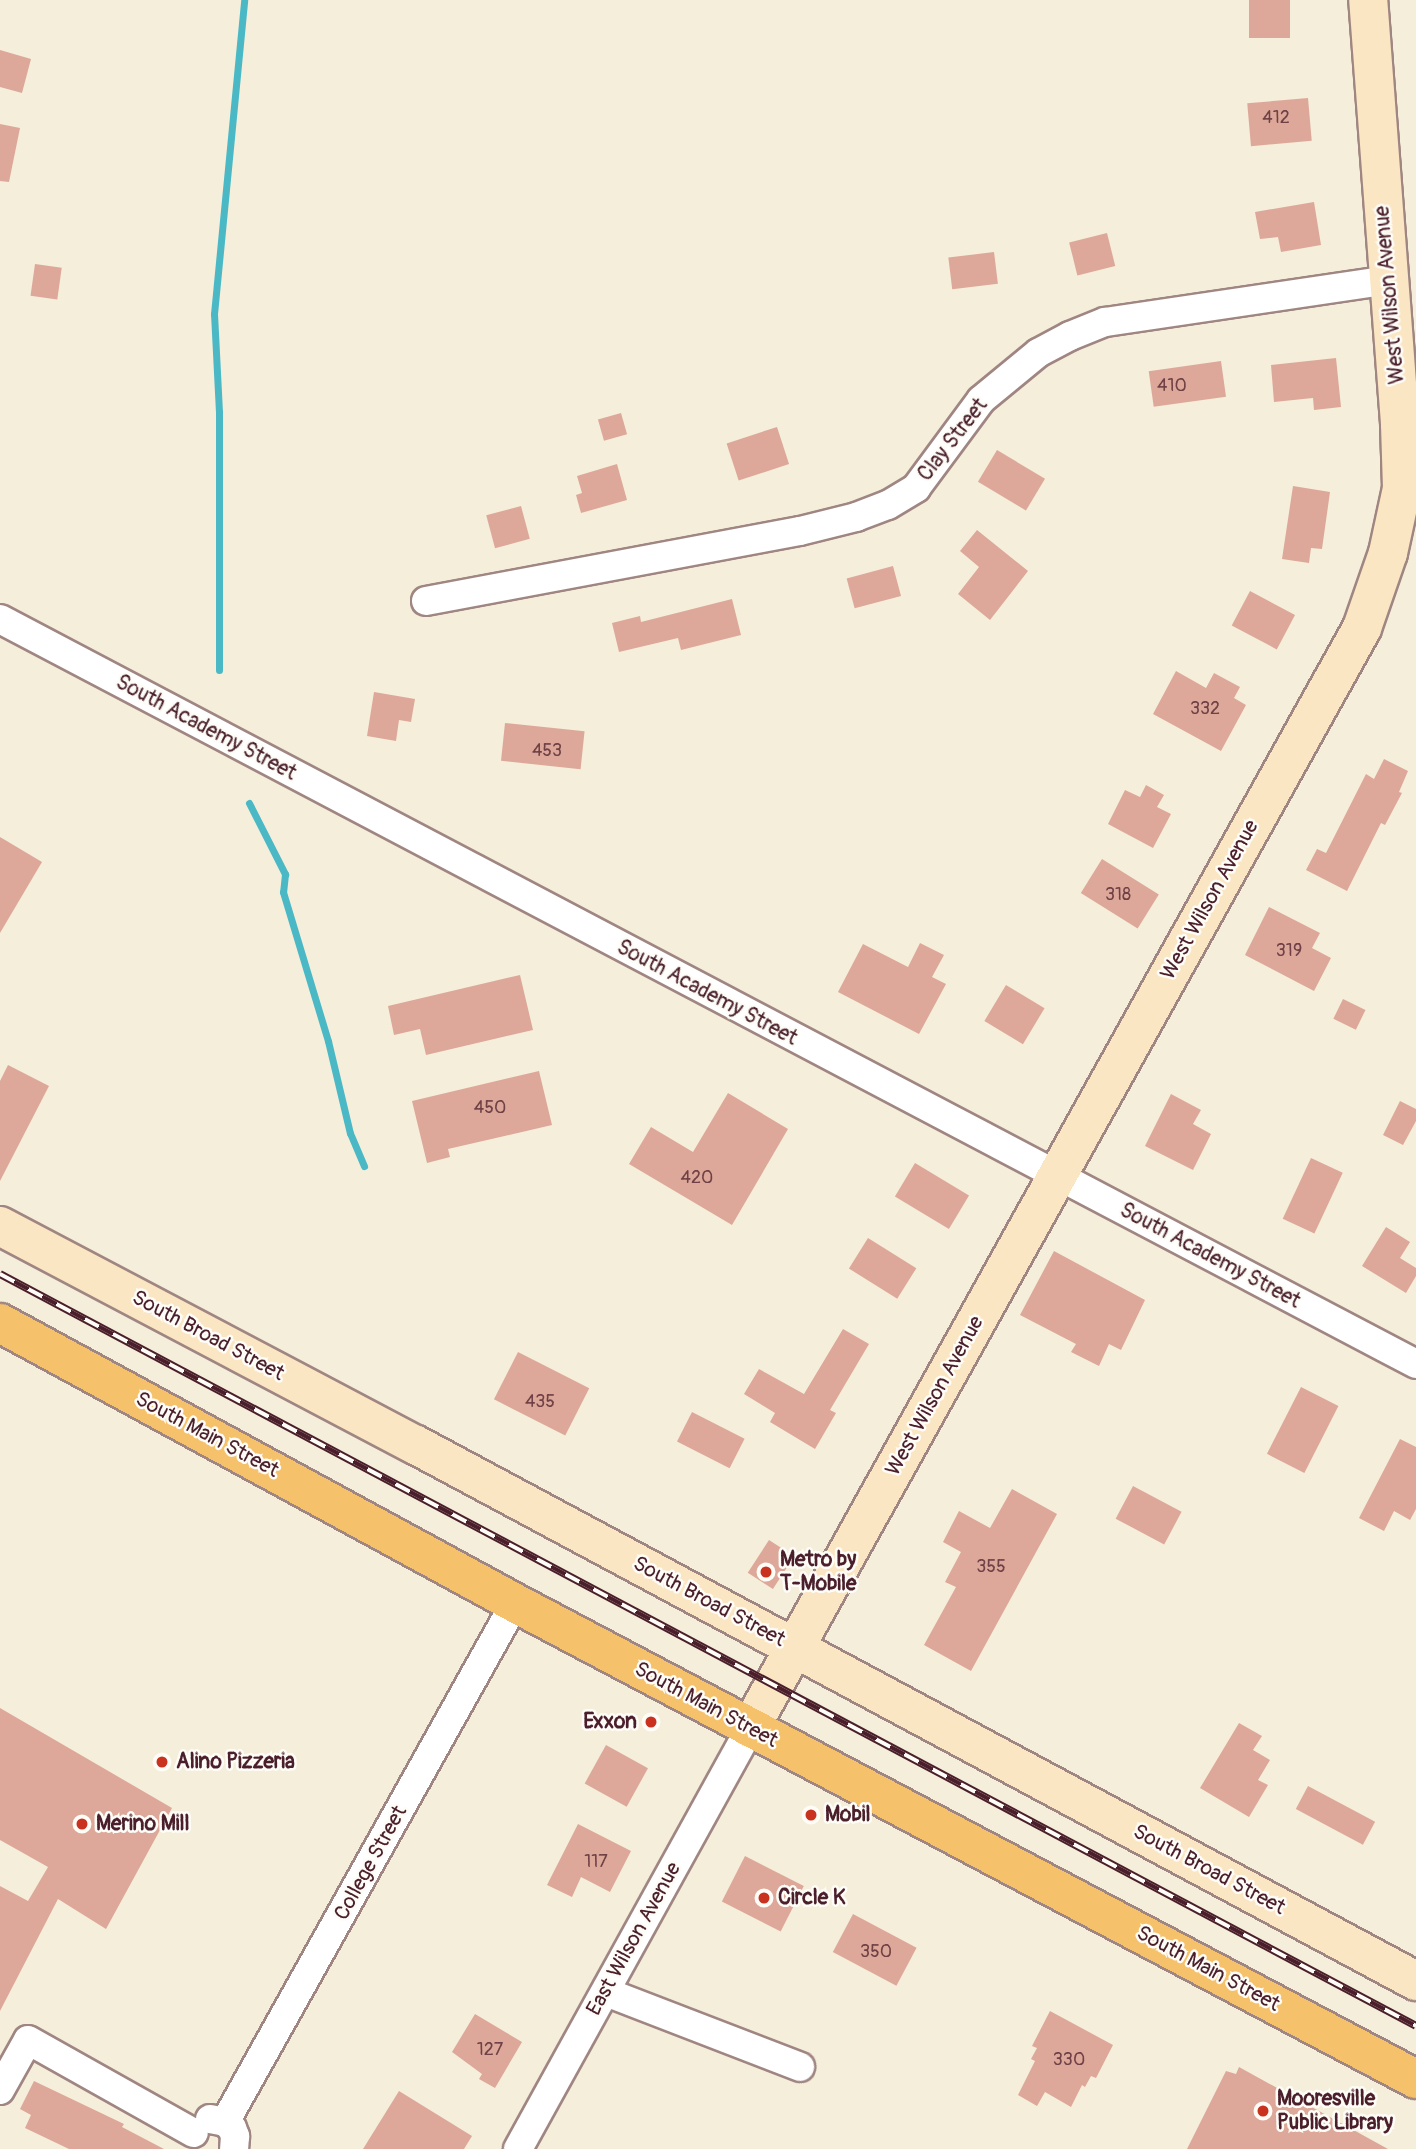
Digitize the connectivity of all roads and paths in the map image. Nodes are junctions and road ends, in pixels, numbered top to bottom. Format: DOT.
graph roads {
  1 [pos="1368,0"];
  2 [pos="1388,280"];
  3 [pos="426,601"];
  4 [pos="0,619"];
  5 [pos="1056,1176"];
  6 [pos="0,1226"];
  7 [pos="0,1323"];
  8 [pos="1416,1364"];
  9 [pos="515,1603"];
  10 [pos="795,1648"];
  11 [pos="750,1728"];
  12 [pos="1416,1981"];
  13 [pos="606,1992"];
  14 [pos="800,2067"];
  15 [pos="1416,2079"];
  16 [pos="0,2090"];
  17 [pos="225,2122"];
  18 [pos="194,2141"];
  19 [pos="524,2147"];
  20 [pos="234,2149"];
  1 -- 2 [label="street, West Wilson Avenue"];
  2 -- 3 [label="street, Clay Street"];
  2 -- 5 [label="street, West Wilson Avenue"];
  4 -- 5 [label="street, South Academy Street"];
  5 -- 8 [label="street, South Academy Street"];
  5 -- 10 [label="street, West Wilson Avenue"];
  6 -- 10 [label="street, South Broad Street"];
  7 -- 9 [label="main road, South Main Street"];
  9 -- 11 [label="main road, South Main Street"];
  9 -- 17 [label="street, College Street"];
  10 -- 11 [label="street, West Wilson Avenue"];
  10 -- 12 [label="street, South Broad Street"];
  11 -- 13 [label="street, East Wilson Avenue"];
  11 -- 15 [label="main road, South Main Street"];
  13 -- 14 [label="street"];
  13 -- 19 [label="street, East Wilson Avenue"];
  16 -- 18 [label="street"];
  17 -- 18 [label="street"];
  17 -- 20 [label="street"];
}
